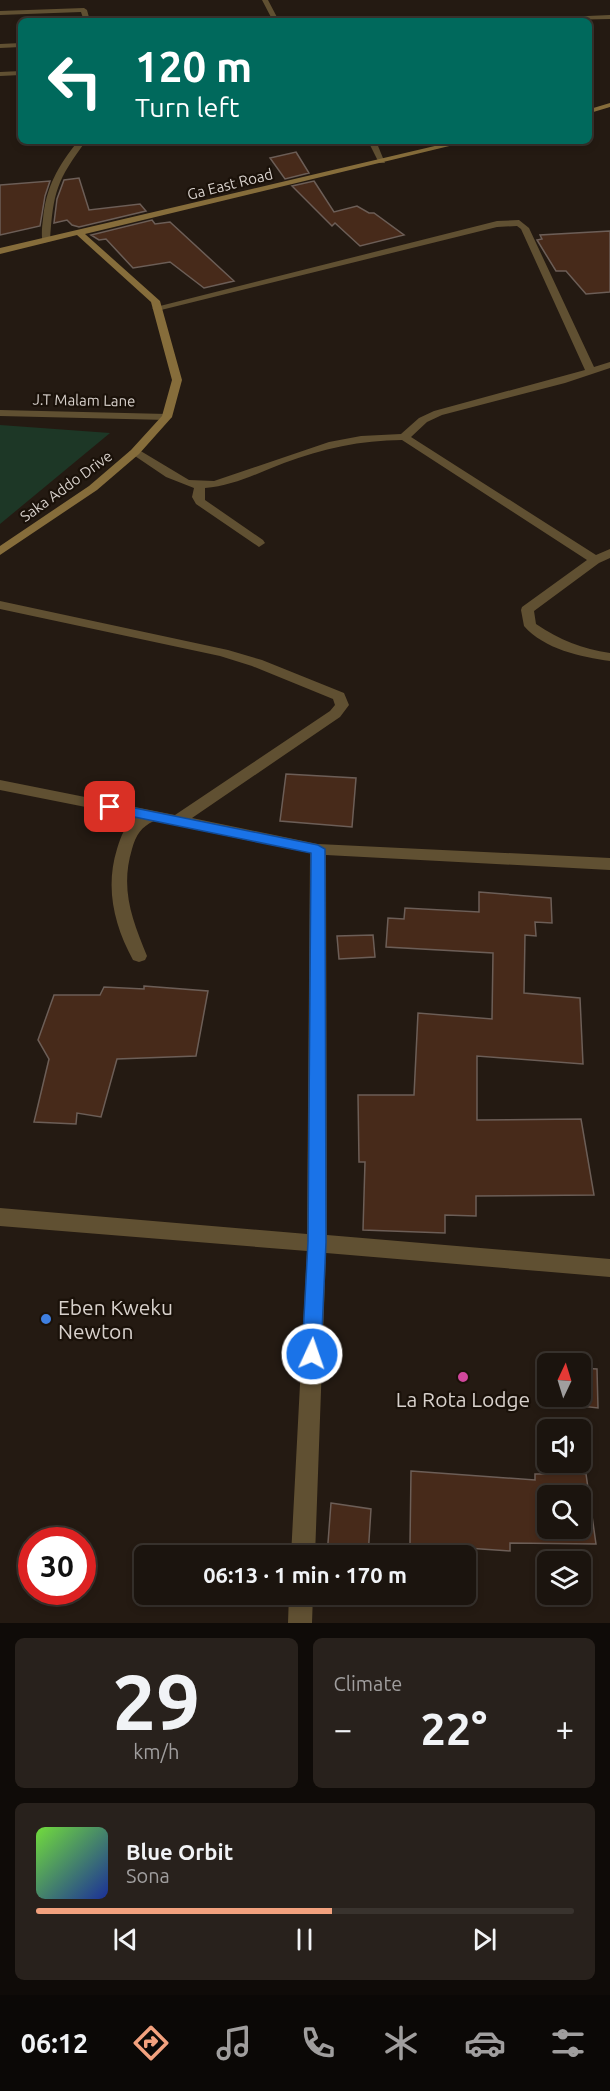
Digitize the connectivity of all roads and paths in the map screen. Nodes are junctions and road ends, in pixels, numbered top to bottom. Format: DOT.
graph roads {
  1 [pos="265,0"];
  2 [pos="0,13"];
  3 [pos="610,17"];
  4 [pos="87,18"];
  5 [pos="274,18"];
  6 [pos="587,18"];
  7 [pos="18,45"];
  8 [pos="0,46"];
  9 [pos="0,74"];
  10 [pos="18,74"];
  11 [pos="610,105"];
  12 [pos="592,110"];
  13 [pos="80,144"];
  14 [pos="374,144"];
  15 [pos="453,144"];
  16 [pos="382,161"];
  17 [pos="80,234"];
  18 [pos="46,241"];
  19 [pos="0,251"];
  20 [pos="157,308"];
  21 [pos="610,365"];
  22 [pos="591,372"];
  23 [pos="0,413"];
  24 [pos="167,417"];
  25 [pos="404,437"];
  26 [pos="135,452"];
  27 [pos="200,486"];
  28 [pos="259,543"];
  29 [pos="0,551"];
  30 [pos="610,553"];
  31 [pos="595,560"];
  32 [pos="0,605"];
  33 [pos="610,657"];
  34 [pos="0,785"];
  35 [pos="153,816"];
  36 [pos="177,821"];
  37 [pos="318,849"];
  38 [pos="610,864"];
  39 [pos="140,956"];
  40 [pos="0,1217"];
  41 [pos="317,1242"];
  42 [pos="610,1268"];
  43 [pos="303,1545"];
  44 [pos="301,1605"];
  45 [pos="300,1623"];
  1 -- 5 [label="street"];
  2 -- 4 [label="street"];
  3 -- 6 [label="street"];
  7 -- 8 [label="street"];
  9 -- 10 [label="street"];
  11 -- 12 [label="street"];
  13 -- 18 [label="street"];
  14 -- 16 [label="street"];
  15 -- 16 [label="street, Ga East Road"];
  16 -- 17 [label="street, Ga East Road"];
  17 -- 18 [label="street, Ga East Road"];
  17 -- 20 [label="street, Saka Addo Drive"];
  18 -- 19 [label="street, Ga East Road"];
  20 -- 22 [label="street"];
  20 -- 24 [label="street, Saka Addo Drive"];
  21 -- 22 [label="street"];
  22 -- 25 [label="street"];
  23 -- 24 [label="street, J.T Malam Lane"];
  24 -- 26 [label="street, Saka Addo Drive"];
  25 -- 27 [label="street"];
  25 -- 31 [label="street"];
  26 -- 27 [label="street"];
  26 -- 29 [label="street, Saka Addo Drive"];
  27 -- 28 [label="street"];
  30 -- 31 [label="street"];
  31 -- 33 [label="street"];
  32 -- 36 [label="street"];
  34 -- 35 [label="street"];
  35 -- 36 [label="street"];
  35 -- 39 [label="street"];
  36 -- 37 [label="street"];
  37 -- 38 [label="street"];
  37 -- 41 [label="street"];
  40 -- 41 [label="street"];
  41 -- 42 [label="street"];
  41 -- 43 [label="street"];
  44 -- 45 [label="street"];
}
